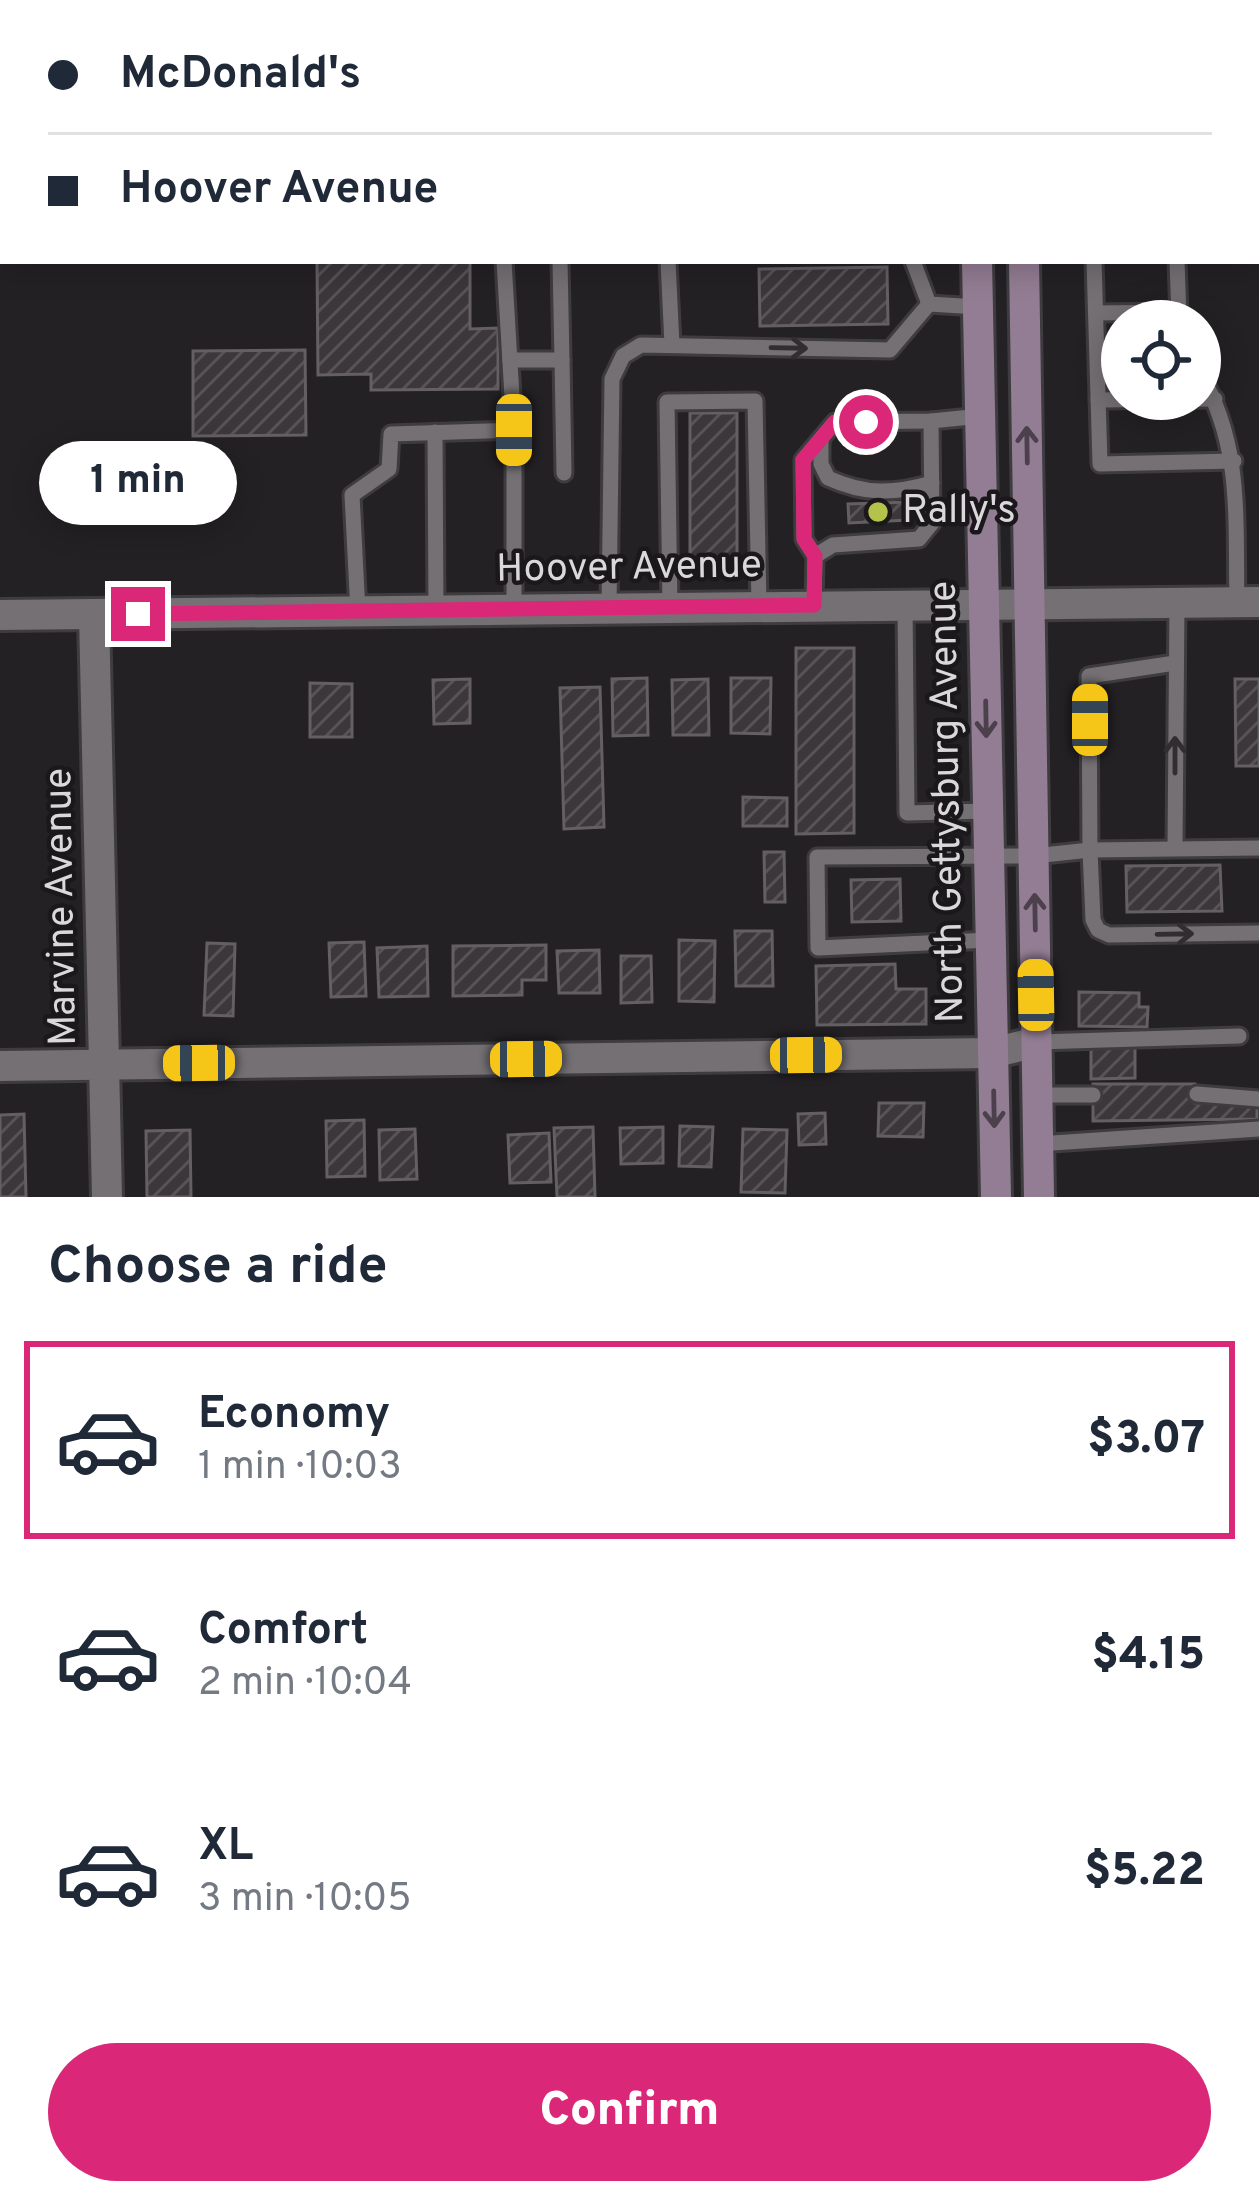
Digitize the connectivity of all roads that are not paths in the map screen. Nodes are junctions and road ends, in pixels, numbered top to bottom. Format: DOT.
graph roads {
  1 [pos="505,264"];
  2 [pos="560,264"];
  3 [pos="668,264"];
  4 [pos="914,264"];
  5 [pos="977,264"];
  6 [pos="1024,264"];
  7 [pos="1094,264"];
  8 [pos="1177,264"];
  9 [pos="1178,300"];
  10 [pos="929,304"];
  11 [pos="978,307"];
  12 [pos="1096,313"];
  13 [pos="1101,313"];
  14 [pos="672,345"];
  15 [pos="562,360"];
  16 [pos="510,361"];
  17 [pos="1098,400"];
  18 [pos="1101,400"];
  19 [pos="981,416"];
  20 [pos="1221,419"];
  21 [pos="931,421"];
  22 [pos="514,430"];
  23 [pos="435,432"];
  24 [pos="821,442"];
  25 [pos="1234,461"];
  26 [pos="563,473"];
  27 [pos="932,483"];
  28 [pos="815,556"];
  29 [pos="985,602"];
  30 [pos="1248,602"];
  31 [pos="1177,603"];
  32 [pos="905,604"];
  33 [pos="1030,604"];
  34 [pos="814,605"];
  35 [pos="759,606"];
  36 [pos="670,607"];
  37 [pos="609,608"];
  38 [pos="514,609"];
  39 [pos="436,611"];
  40 [pos="358,612"];
  41 [pos="94,615"];
  42 [pos="0,616"];
  43 [pos="1175,663"];
  44 [pos="988,811"];
  45 [pos="1175,847"];
  46 [pos="1259,848"];
  47 [pos="1090,850"];
  48 [pos="988,855"];
  49 [pos="1034,856"];
  50 [pos="1259,933"];
  51 [pos="990,940"];
  52 [pos="1239,1036"];
  53 [pos="1036,1042"];
  54 [pos="992,1053"];
  55 [pos="105,1064"];
  56 [pos="0,1066"];
  57 [pos="1197,1094"];
  58 [pos="1037,1095"];
  59 [pos="1093,1095"];
  60 [pos="1259,1099"];
  61 [pos="1259,1129"];
  62 [pos="1038,1144"];
  63 [pos="107,1197"];
  64 [pos="996,1197"];
  65 [pos="1039,1197"];
  1 -- 16 [label="lane"];
  2 -- 15 [label="lane"];
  3 -- 14 [label="lane"];
  4 -- 10 [label="lane"];
  5 -- 11 [label="main road, North Gettysburg Avenue"];
  33 -- 6 [label="main road, one-way"];
  7 -- 12 [label="lane"];
  8 -- 9 [label="lane"];
  10 -- 11 [label="lane"];
  14 -- 10 [label="lane, one-way"];
  11 -- 19 [label="main road, North Gettysburg Avenue"];
  12 -- 13 [label="lane"];
  12 -- 17 [label="lane"];
  14 -- 37 [label="lane"];
  15 -- 16 [label="lane"];
  15 -- 26 [label="lane"];
  16 -- 22 [label="lane"];
  17 -- 18 [label="lane"];
  17 -- 25 [label="lane"];
  19 -- 21 [label="lane"];
  19 -- 29 [label="main road, North Gettysburg Avenue"];
  20 -- 25 [label="lane"];
  21 -- 24 [label="lane"];
  21 -- 27 [label="lane"];
  22 -- 23 [label="lane"];
  22 -- 38 [label="lane"];
  23 -- 39 [label="lane"];
  23 -- 40 [label="lane"];
  24 -- 27 [label="lane"];
  24 -- 28 [label="lane"];
  25 -- 30 [label="lane"];
  27 -- 28 [label="lane"];
  28 -- 34 [label="lane"];
  29 -- 32 [label="street, Hoover Avenue"];
  29 -- 33 [label="street, Hoover Avenue"];
  29 -- 44 [label="main road, North Gettysburg Avenue, one-way"];
  30 -- 31 [label="street, Hoover Avenue"];
  31 -- 33 [label="street, Hoover Avenue"];
  31 -- 43 [label="lane"];
  32 -- 34 [label="street, Hoover Avenue"];
  32 -- 44 [label="lane"];
  33 -- 49 [label="main road"];
  34 -- 35 [label="street, Hoover Avenue"];
  35 -- 36 [label="street, Hoover Avenue"];
  35 -- 36 [label="lane"];
  36 -- 37 [label="street, Hoover Avenue"];
  37 -- 38 [label="street, Hoover Avenue"];
  38 -- 39 [label="street, Hoover Avenue"];
  39 -- 40 [label="street, Hoover Avenue"];
  40 -- 41 [label="street, Hoover Avenue"];
  41 -- 42 [label="street, Hoover Avenue"];
  41 -- 55 [label="street, Marvine Avenue"];
  45 -- 43 [label="lane, one-way"];
  43 -- 47 [label="lane"];
  44 -- 48 [label="main road, North Gettysburg Avenue"];
  45 -- 46 [label="lane"];
  45 -- 47 [label="lane"];
  47 -- 49 [label="lane"];
  47 -- 50 [label="lane, one-way"];
  48 -- 49 [label="lane"];
  48 -- 51 [label="main road, North Gettysburg Avenue"];
  48 -- 51 [label="lane"];
  53 -- 49 [label="main road, one-way"];
  51 -- 54 [label="main road, North Gettysburg Avenue"];
  52 -- 53 [label="lane"];
  53 -- 54 [label="street"];
  53 -- 58 [label="main road"];
  54 -- 55 [label="street"];
  54 -- 64 [label="main road, North Gettysburg Avenue, one-way"];
  55 -- 56 [label="street"];
  55 -- 63 [label="street, Marvine Avenue"];
  57 -- 60 [label="lane"];
  58 -- 59 [label="lane"];
  58 -- 62 [label="main road"];
  61 -- 62 [label="lane"];
  62 -- 65 [label="main road"];
}
